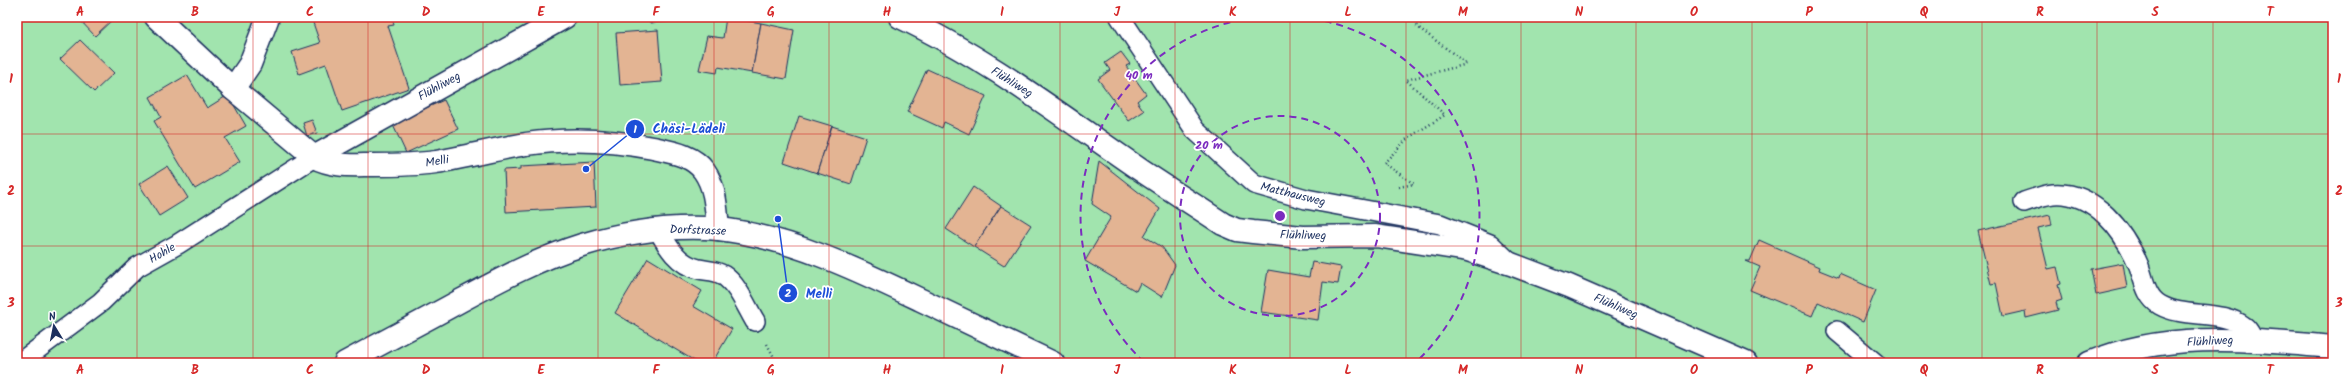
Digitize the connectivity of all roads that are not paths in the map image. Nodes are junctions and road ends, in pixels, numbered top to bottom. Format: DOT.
graph roads {
  1 [pos="156,17"];
  2 [pos="268,17"];
  3 [pos="565,17"];
  4 [pos="900,17"];
  5 [pos="1120,17"];
  6 [pos="233,89"];
  7 [pos="314,157"];
  8 [pos="2024,202"];
  9 [pos="658,229"];
  10 [pos="718,229"];
  11 [pos="1511,264"];
  12 [pos="755,321"];
  13 [pos="1837,331"];
  14 [pos="2254,340"];
  15 [pos="2333,347"];
  16 [pos="20,363"];
  17 [pos="345,363"];
  18 [pos="1053,363"];
  19 [pos="1746,363"];
  20 [pos="1875,363"];
  21 [pos="2089,363"];
  1 -- 6 [label="street, Melli"];
  2 -- 6 [label="street"];
  3 -- 7 [label="street, Flühliweg"];
  4 -- 11 [label="street, Flühliweg"];
  5 -- 11 [label="lane, Matthausweg"];
  6 -- 7 [label="street, Melli"];
  7 -- 10 [label="street, Melli"];
  7 -- 16 [label="lane, Hohle"];
  8 -- 14 [label="lane"];
  9 -- 10 [label="street, Dorfstrasse"];
  9 -- 12 [label="lane"];
  9 -- 17 [label="street, Dorfstrasse"];
  10 -- 18 [label="street, Dorfstrasse"];
  11 -- 19 [label="street, Flühliweg"];
  13 -- 20 [label="lane"];
  14 -- 15 [label="street, Flühliweg"];
  14 -- 21 [label="street, Flühliweg"];
}
